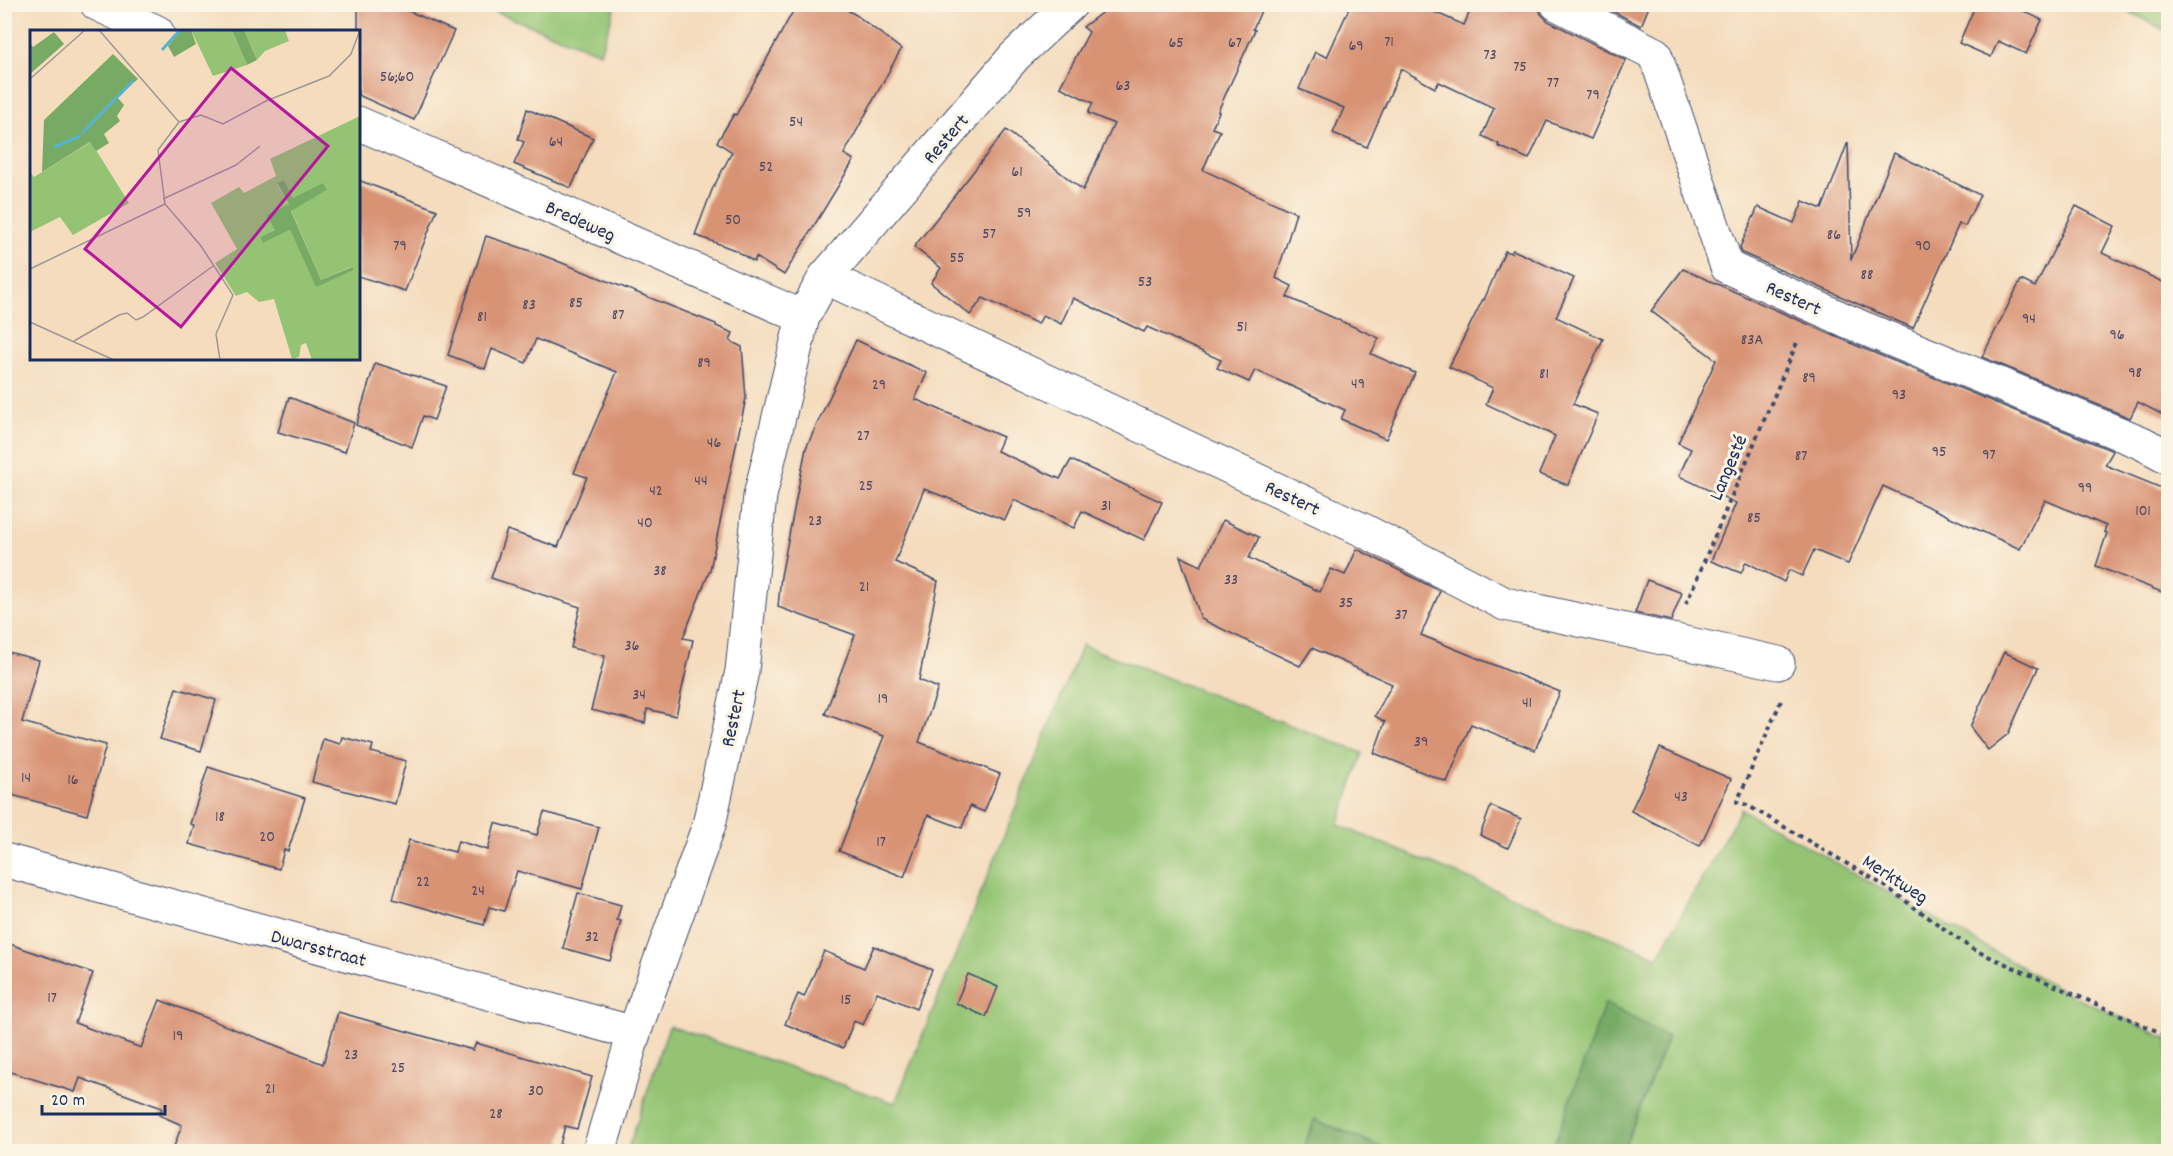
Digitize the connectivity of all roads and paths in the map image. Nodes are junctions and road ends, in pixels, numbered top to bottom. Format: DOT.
graph roads {
  1 [pos="97,4"];
  2 [pos="1071,4"];
  3 [pos="1557,4"];
  4 [pos="153,30"];
  5 [pos="360,124"];
  6 [pos="825,277"];
  7 [pos="1812,305"];
  8 [pos="803,317"];
  9 [pos="2169,457"];
  10 [pos="1671,640"];
  11 [pos="1781,678"];
  12 [pos="4,860"];
  13 [pos="634,1033"];
  14 [pos="2169,1036"];
  15 [pos="599,1152"];
  1 -- 4 [label="street"];
  2 -- 6 [label="street, Restert"];
  3 -- 7 [label="street, Restert"];
  5 -- 8 [label="street, Bredeweg"];
  6 -- 8 [label="street, Restert"];
  6 -- 10 [label="street, Restert"];
  7 -- 9 [label="street, Restert"];
  7 -- 10 [label="path, Langesté"];
  8 -- 13 [label="street, Restert"];
  10 -- 11 [label="street, Restert"];
  11 -- 14 [label="path, Merktweg"];
  12 -- 13 [label="street, Dwarsstraat"];
  13 -- 15 [label="street, Restert"];
}
